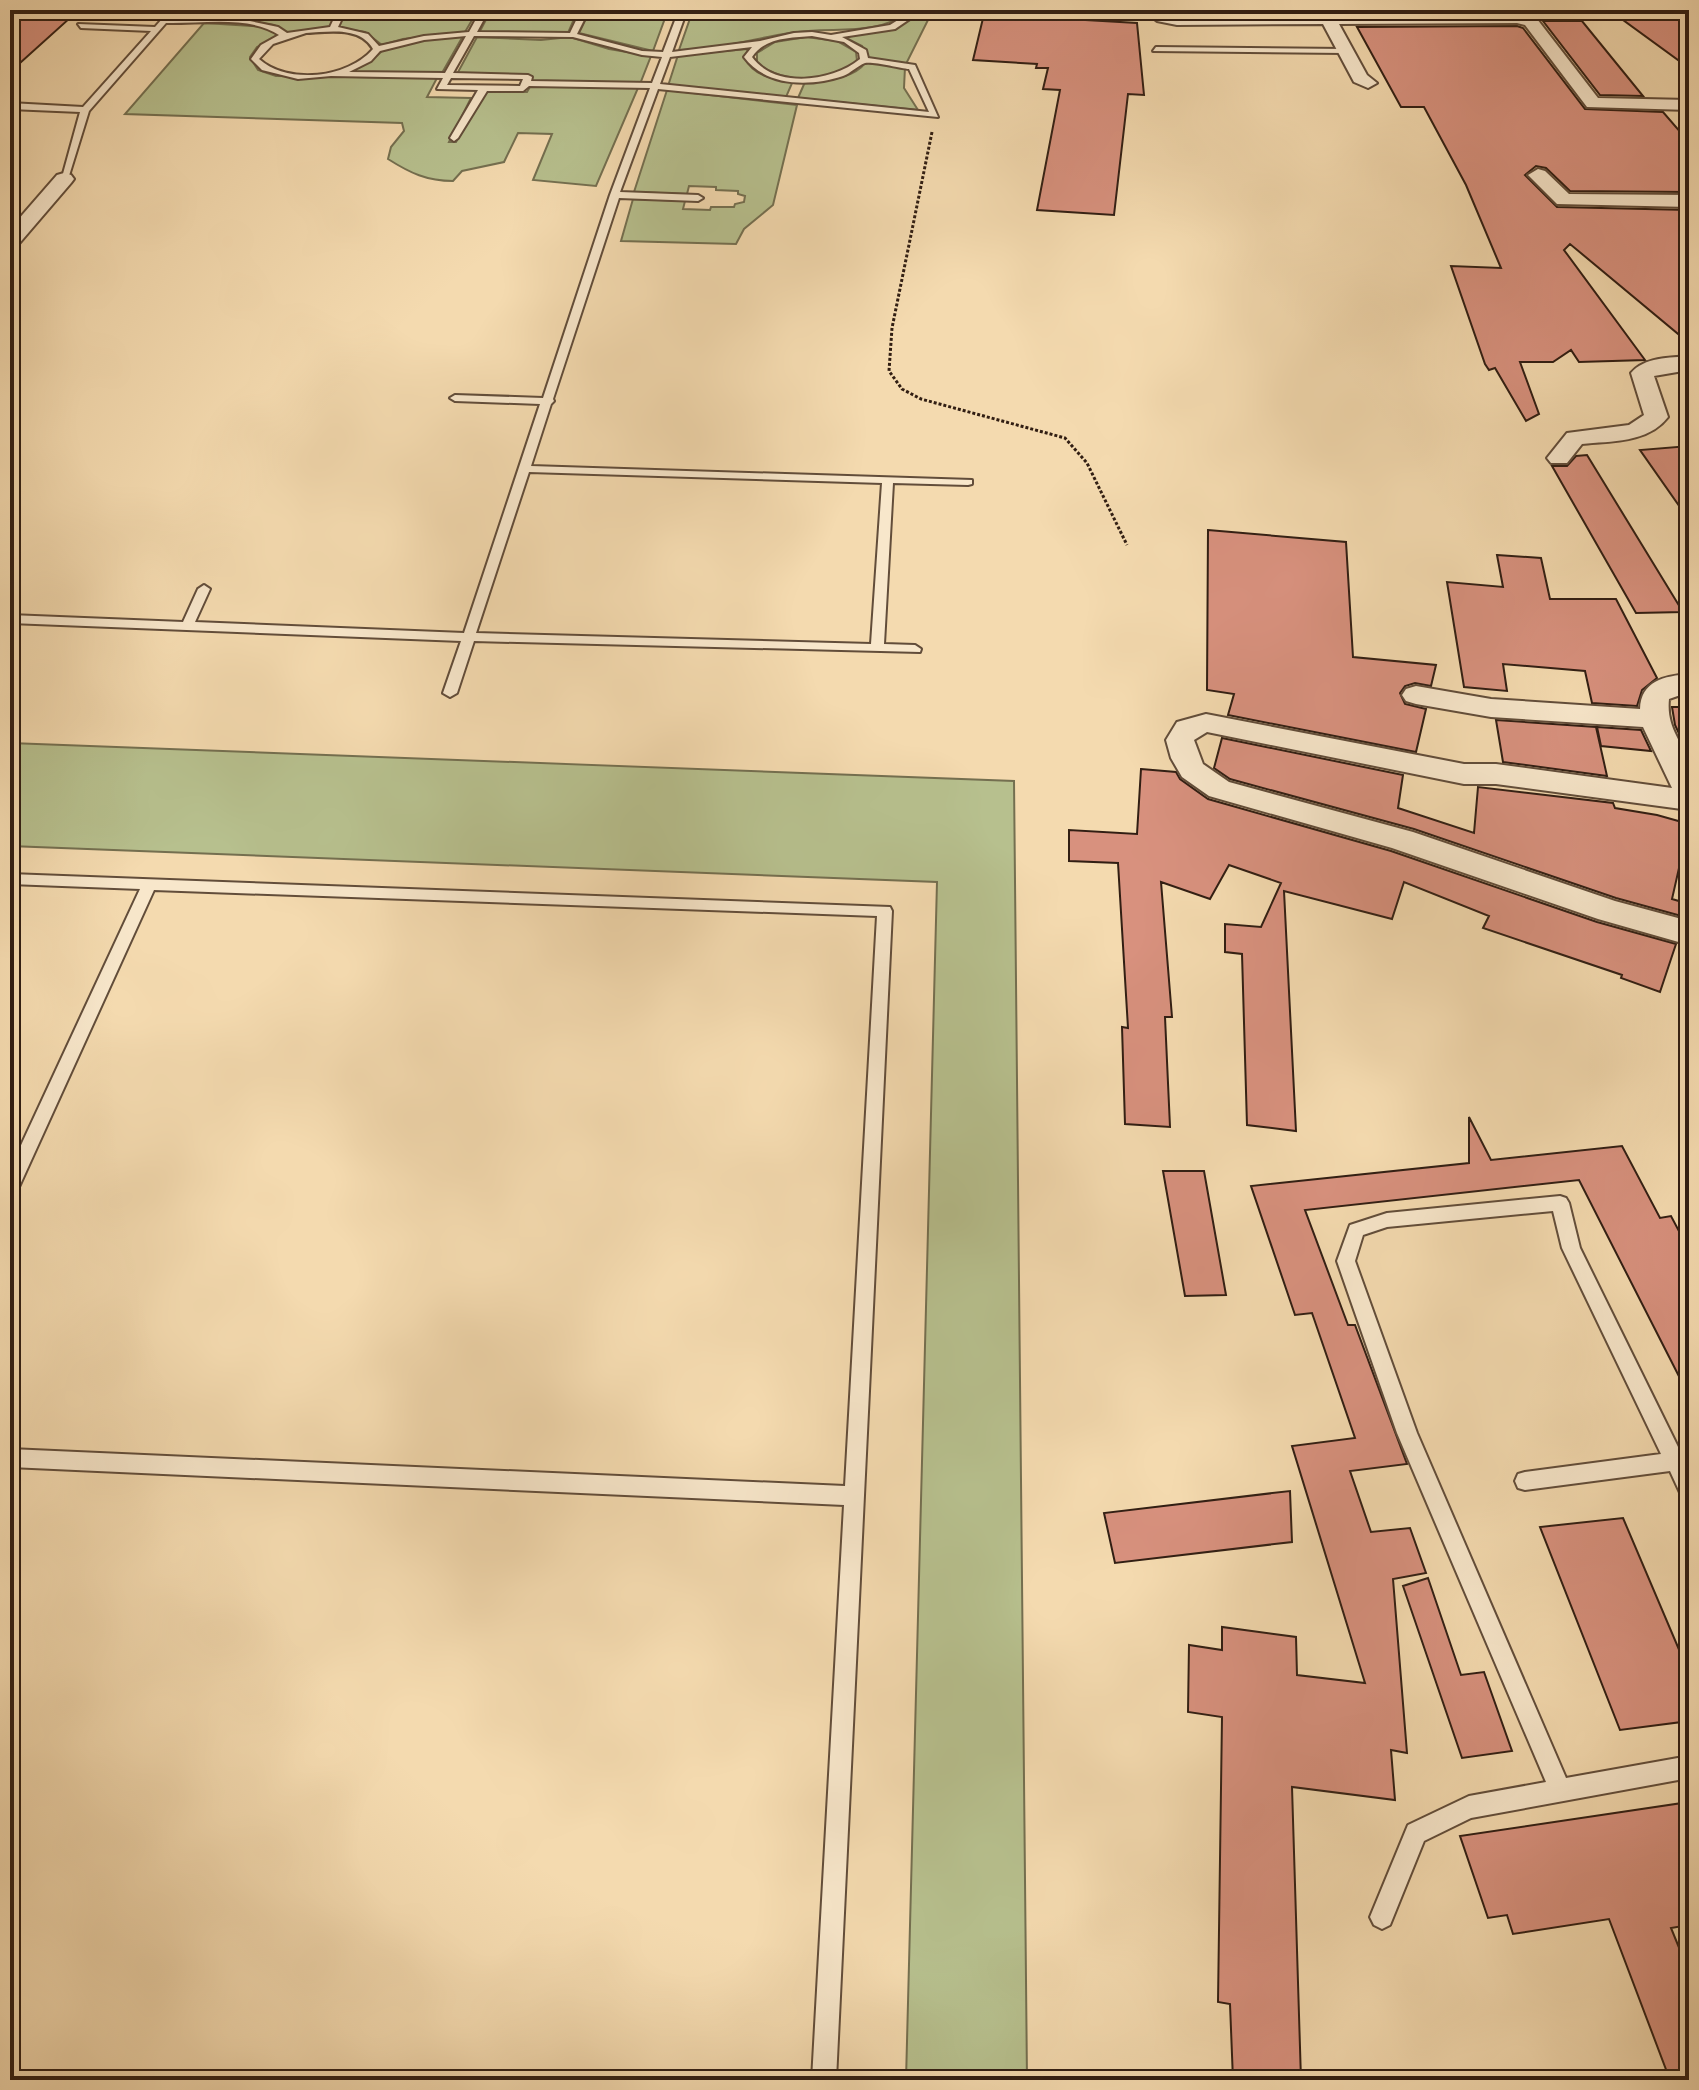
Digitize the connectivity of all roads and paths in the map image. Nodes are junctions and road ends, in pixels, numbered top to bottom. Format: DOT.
graph roads {
  1 [pos="174,10"];
  2 [pos="342,10"];
  3 [pos="485,10"];
  4 [pos="585,10"];
  5 [pos="683,10"];
  6 [pos="919,10"];
  7 [pos="1151,10"];
  8 [pos="1536,16"];
  9 [pos="1328,19"];
  10 [pos="163,21"];
  11 [pos="81,26"];
  12 [pos="156,29"];
  13 [pos="333,30"];
  14 [pos="473,34"];
  15 [pos="285,35"];
  16 [pos="573,35"];
  17 [pos="830,36"];
  18 [pos="762,43"];
  19 [pos="377,49"];
  20 [pos="1156,49"];
  21 [pos="1345,51"];
  22 [pos="667,55"];
  23 [pos="864,60"];
  24 [pos="331,74"];
  25 [pos="449,76"];
  26 [pos="800,80"];
  27 [pos="526,83"];
  28 [pos="1368,83"];
  29 [pos="654,86"];
  30 [pos="484,88"];
  31 [pos="793,100"];
  32 [pos="1689,105"];
  33 [pos="10,106"];
  34 [pos="85,110"];
  35 [pos="935,115"];
  36 [pos="454,138"];
  37 [pos="1538,175"];
  38 [pos="64,179"];
  39 [pos="615,195"];
  40 [pos="698,198"];
  41 [pos="1689,201"];
  42 [pos="10,242"];
  43 [pos="1689,363"];
  44 [pos="455,398"];
  45 [pos="549,401"];
  46 [pos="1559,458"];
  47 [pos="527,469"];
  48 [pos="888,479"];
  49 [pos="968,482"];
  50 [pos="1127,545"];
  51 [pos="204,589"];
  52 [pos="10,619"];
  53 [pos="187,626"];
  54 [pos="471,637"];
  55 [pos="877,647"];
  56 [pos="915,649"];
  57 [pos="1689,683"];
  58 [pos="450,693"];
  59 [pos="1416,695"];
  60 [pos="1654,719"];
  61 [pos="1689,791"];
  62 [pos="1689,800"];
  63 [pos="10,879"];
  64 [pos="149,885"];
  65 [pos="1689,933"];
  66 [pos="10,1187"];
  67 [pos="10,1458"];
  68 [pos="1682,1460"];
  69 [pos="1525,1481"];
  70 [pos="1689,1490"];
  71 [pos="855,1496"];
  72 [pos="1689,1767"];
  73 [pos="1560,1790"];
  74 [pos="1382,1917"];
  75 [pos="824,2080"];
  1 -- 10 [label="lane"];
  2 -- 13 [label="lane"];
  3 -- 14 [label="lane"];
  4 -- 16 [label="lane"];
  5 -- 22 [label="lane"];
  6 -- 17 [label="lane"];
  7 -- 9 [label="street"];
  8 -- 9 [label="street"];
  8 -- 32 [label="street"];
  9 -- 21 [label="street"];
  10 -- 12 [label="lane"];
  10 -- 15 [label="lane"];
  11 -- 12 [label="lane"];
  12 -- 34 [label="lane"];
  13 -- 15 [label="lane"];
  13 -- 19 [label="lane"];
  14 -- 16 [label="lane"];
  14 -- 19 [label="lane"];
  14 -- 25 [label="lane"];
  15 -- 24 [label="lane"];
  16 -- 22 [label="lane"];
  17 -- 18 [label="lane"];
  17 -- 23 [label="lane"];
  18 -- 22 [label="lane"];
  18 -- 26 [label="lane"];
  19 -- 24 [label="lane"];
  20 -- 21 [label="lane"];
  21 -- 28 [label="street"];
  22 -- 29 [label="lane"];
  23 -- 26 [label="lane"];
  23 -- 35 [label="lane"];
  24 -- 25 [label="lane"];
  25 -- 27 [label="lane"];
  25 -- 30 [label="lane"];
  26 -- 31 [label="lane"];
  27 -- 29 [label="lane"];
  27 -- 30 [label="lane"];
  29 -- 31 [label="lane"];
  29 -- 39 [label="lane"];
  30 -- 36 [label="lane"];
  31 -- 35 [label="lane"];
  33 -- 34 [label="lane"];
  34 -- 38 [label="lane"];
  35 -- 50 [label="path"];
  37 -- 41 [label="street"];
  38 -- 42 [label="street"];
  39 -- 40 [label="lane"];
  39 -- 45 [label="lane"];
  43 -- 46 [label="street"];
  44 -- 45 [label="lane"];
  45 -- 47 [label="lane"];
  47 -- 48 [label="lane"];
  47 -- 54 [label="lane"];
  48 -- 49 [label="lane"];
  48 -- 55 [label="lane"];
  51 -- 53 [label="lane"];
  52 -- 53 [label="lane"];
  53 -- 54 [label="lane"];
  54 -- 55 [label="lane"];
  54 -- 58 [label="lane"];
  55 -- 56 [label="lane"];
  57 -- 60 [label="street"];
  59 -- 60 [label="street"];
  60 -- 61 [label="street"];
  62 -- 65 [label="street"];
  63 -- 64 [label="lane"];
  64 -- 66 [label="lane"];
  64 -- 71 [label="lane"];
  67 -- 71 [label="lane"];
  68 -- 69 [label="lane"];
  68 -- 70 [label="lane"];
  68 -- 73 [label="lane"];
  71 -- 75 [label="lane"];
  72 -- 73 [label="lane"];
  73 -- 74 [label="lane"];
}
